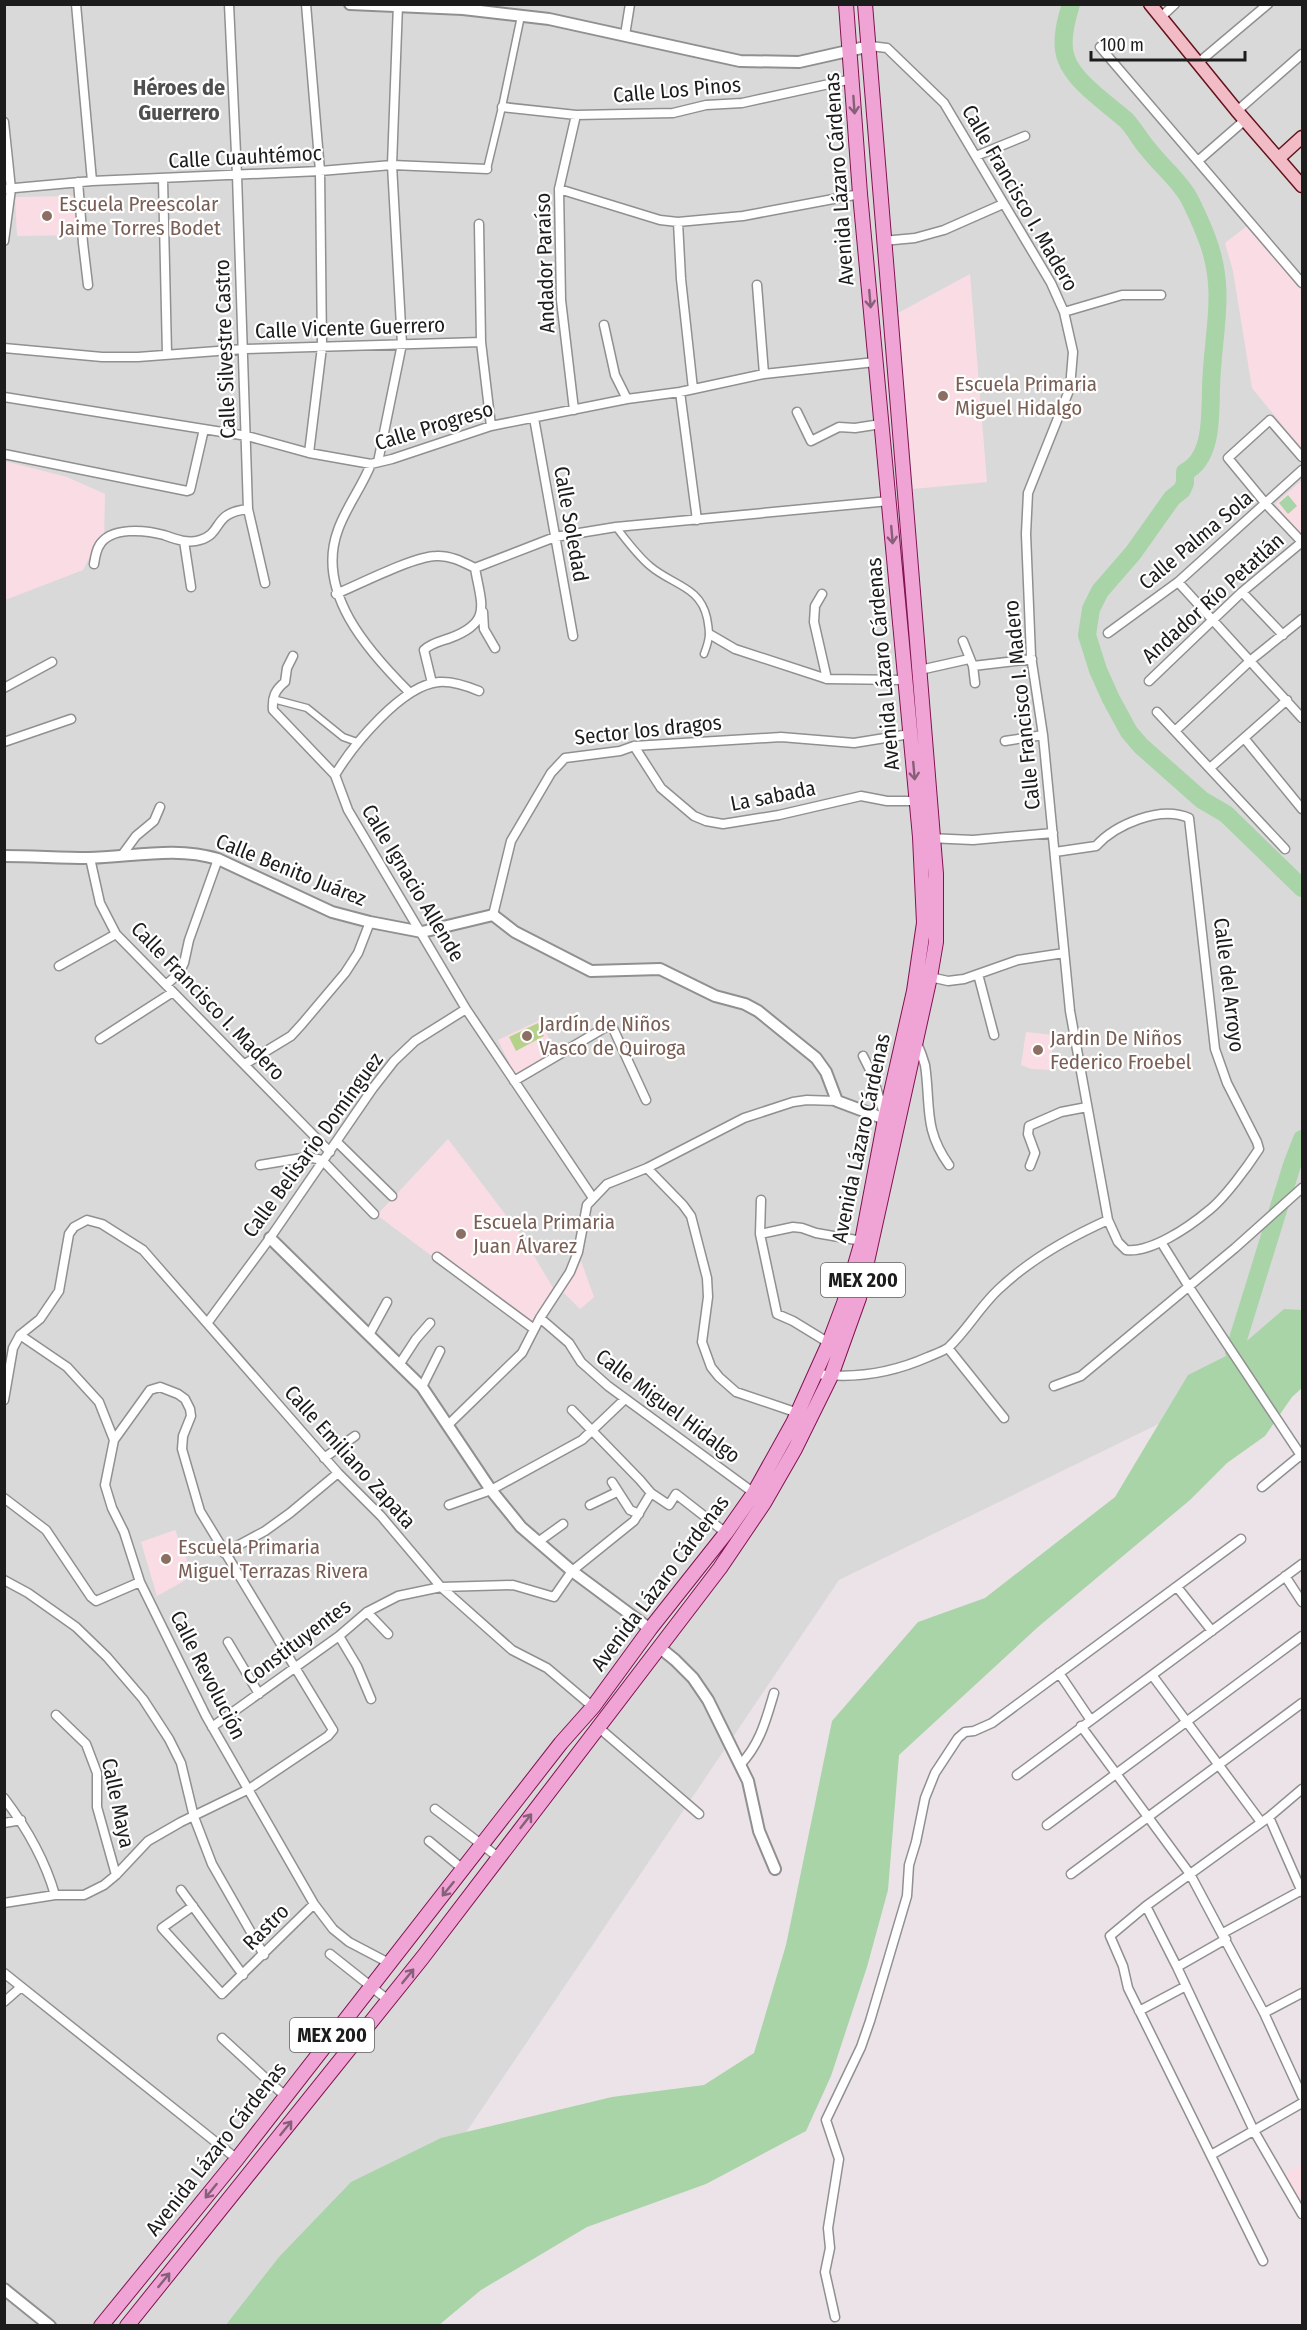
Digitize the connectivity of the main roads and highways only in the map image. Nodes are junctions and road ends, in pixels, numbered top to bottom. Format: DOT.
graph roads {
  1 [pos="846,4"];
  2 [pos="865,4"];
  3 [pos="1150,4"];
  4 [pos="1302,137"];
  5 [pos="1279,158"];
  6 [pos="1302,186"];
  7 [pos="824,1375"];
  8 [pos="322,2049"];
  9 [pos="338,2062"];
  10 [pos="121,2301"];
  11 [pos="136,2314"];
  12 [pos="101,2325"];
  13 [pos="127,2325"];
  1 -- 7 [label="main road, Avenida Lázaro Cárdenas / MEX 200, one-way"];
  2 -- 7 [label="main road, Avenida Lázaro Cárdenas / MEX 200"];
  3 -- 5 [label="main road"];
  4 -- 5 [label="main road"];
  5 -- 6 [label="main road"];
  7 -- 8 [label="main road, Avenida Lázaro Cárdenas / MEX 200, one-way"];
  9 -- 7 [label="main road, Avenida Lázaro Cárdenas / MEX 200, one-way"];
  8 -- 9 [label="main road"];
  8 -- 10 [label="main road, Avenida Lázaro Cárdenas / MEX 200, one-way"];
  11 -- 9 [label="main road, Avenida Lázaro Cárdenas / MEX 200, one-way"];
  10 -- 11 [label="main road"];
  10 -- 12 [label="main road, Avenida Lázaro Cárdenas / MEX 200"];
  11 -- 13 [label="main road, Avenida Lázaro Cárdenas / MEX 200"];
}
